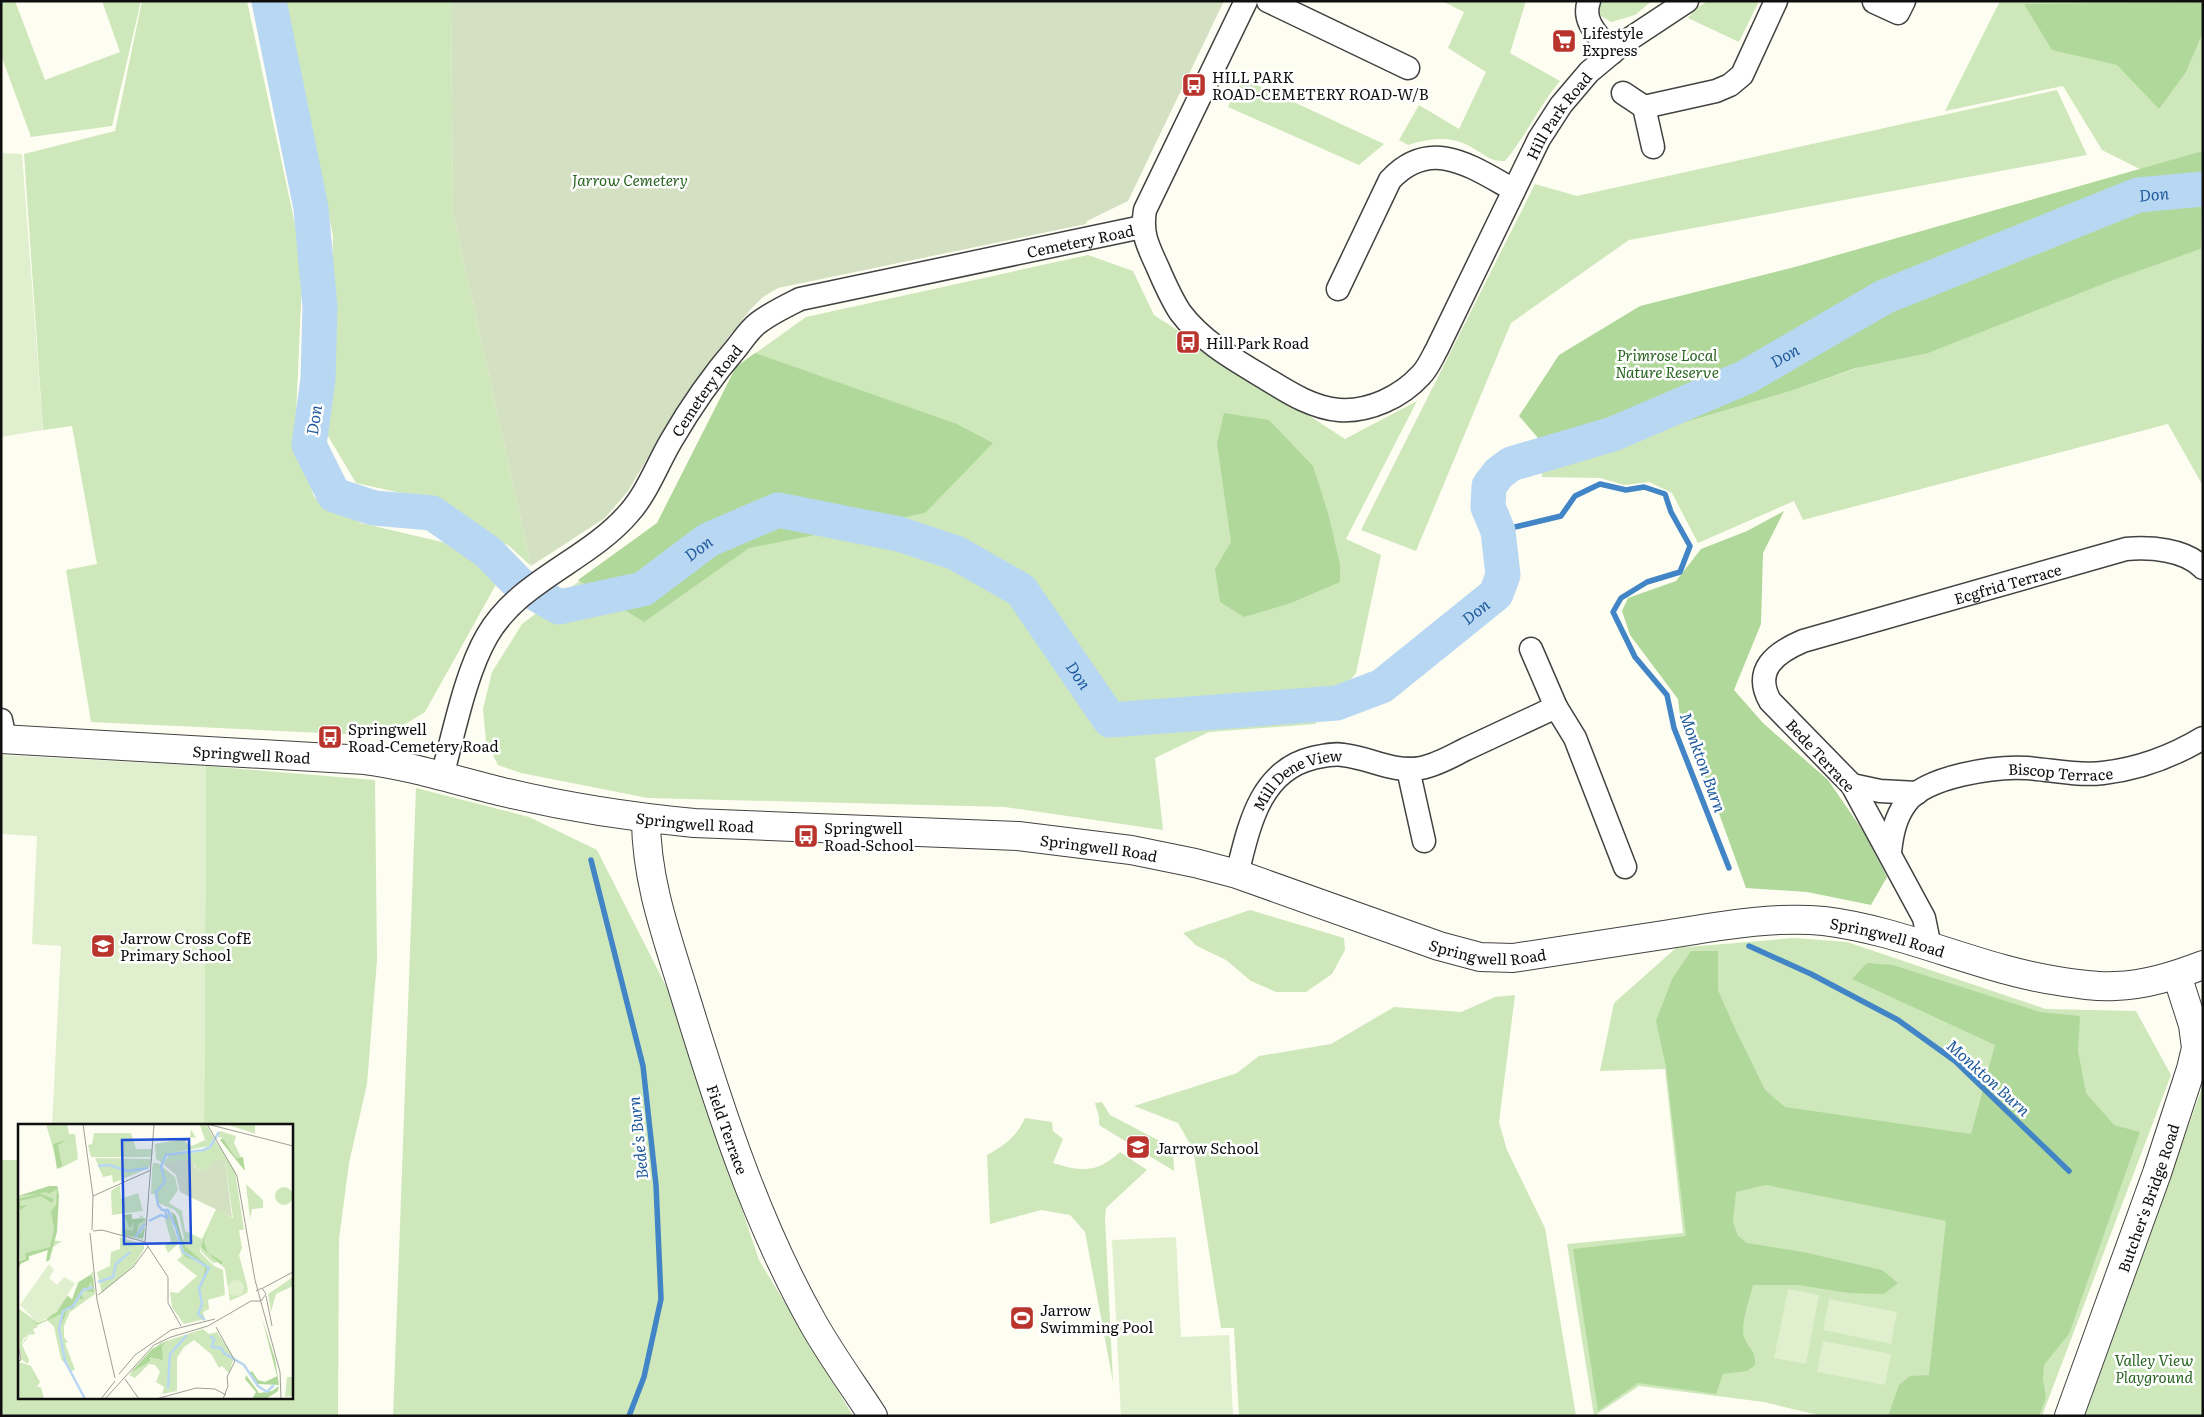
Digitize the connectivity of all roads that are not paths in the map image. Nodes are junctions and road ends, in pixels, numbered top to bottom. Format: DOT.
graph roads {
  1 [pos="1246,1"];
  2 [pos="1268,1"];
  3 [pos="1589,1"];
  4 [pos="1687,1"];
  5 [pos="1776,1"];
  6 [pos="1904,1"];
  7 [pos="1874,2"];
  8 [pos="1612,53"];
  9 [pos="1408,68"];
  10 [pos="1623,93"];
  11 [pos="1644,107"];
  12 [pos="1653,147"];
  13 [pos="1514,190"];
  14 [pos="1142,227"];
  15 [pos="1338,289"];
  16 [pos="2203,568"];
  17 [pos="1811,638"];
  18 [pos="1531,649"];
  19 [pos="1556,707"];
  20 [pos="2,733"];
  21 [pos="2203,738"];
  22 [pos="1408,769"];
  23 [pos="442,776"];
  24 [pos="1852,785"];
  25 [pos="1917,793"];
  26 [pos="646,819"];
  27 [pos="1424,841"];
  28 [pos="1890,852"];
  29 [pos="1625,867"];
  30 [pos="1237,874"];
  31 [pos="1930,947"];
  32 [pos="2203,965"];
  33 [pos="2177,975"];
  34 [pos="873,1416"];
  35 [pos="2069,1416"];
  1 -- 14 [label="street"];
  2 -- 9 [label="street"];
  3 -- 8 [label="street"];
  4 -- 8 [label="street, Hill Park Road"];
  5 -- 11 [label="street"];
  6 -- 7 [label="street"];
  8 -- 13 [label="street, Hill Park Road"];
  10 -- 11 [label="street"];
  11 -- 12 [label="street"];
  13 -- 14 [label="street, Hill Park Road"];
  13 -- 15 [label="street"];
  14 -- 23 [label="street, Cemetery Road"];
  16 -- 17 [label="street, Ecgfrid Terrace"];
  17 -- 24 [label="street, Bede Terrace"];
  18 -- 19 [label="street"];
  19 -- 22 [label="street, Mill Dene View"];
  19 -- 29 [label="street"];
  20 -- 23 [label="street, Springwell Road"];
  21 -- 25 [label="street, Biscop Terrace"];
  22 -- 27 [label="street"];
  22 -- 30 [label="street, Mill Dene View"];
  23 -- 26 [label="street, Springwell Road"];
  24 -- 25 [label="street, Biscop Terrace"];
  24 -- 28 [label="street, Bede Terrace"];
  25 -- 28 [label="street, Biscop Terrace"];
  26 -- 30 [label="street, Springwell Road"];
  26 -- 34 [label="street, Field Terrace"];
  28 -- 31 [label="street, Bede Terrace"];
  30 -- 31 [label="street, Springwell Road"];
  31 -- 33 [label="street, Springwell Road"];
  32 -- 33 [label="street, Springwell Road"];
  33 -- 35 [label="street, Butcher's Bridge Road"];
}
